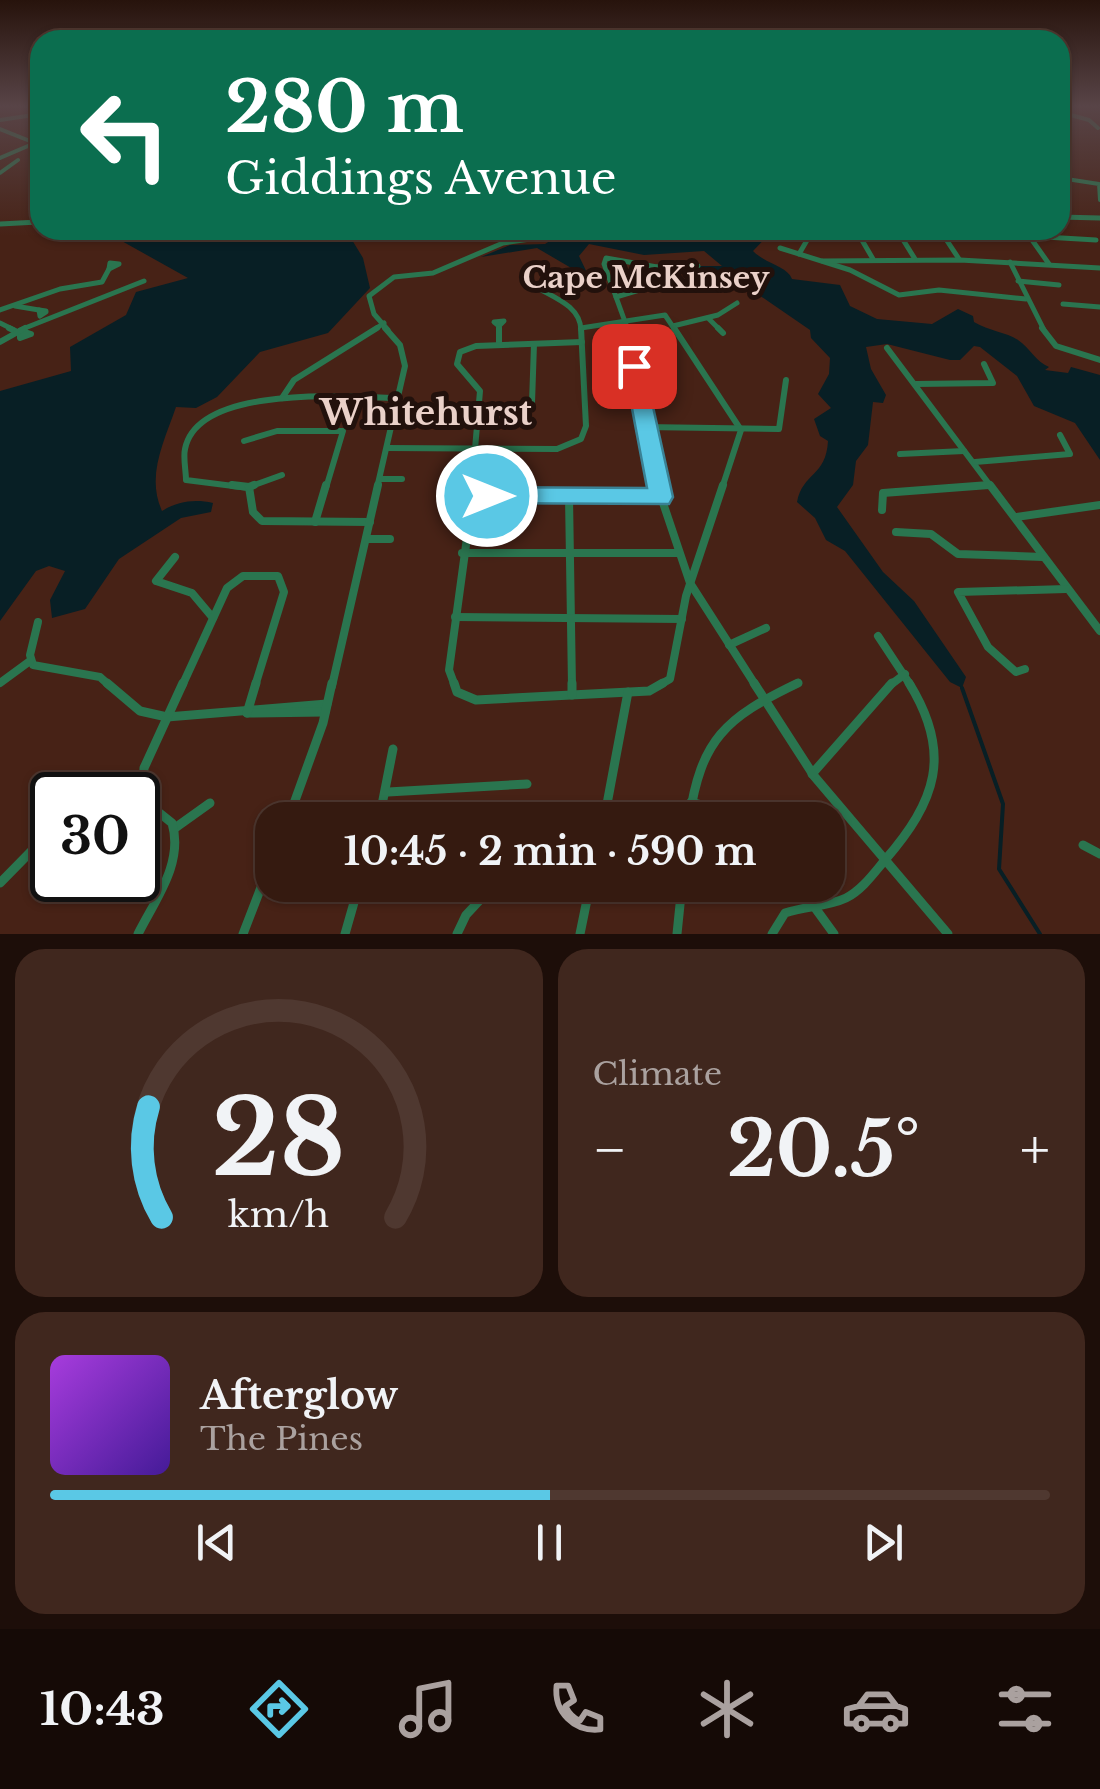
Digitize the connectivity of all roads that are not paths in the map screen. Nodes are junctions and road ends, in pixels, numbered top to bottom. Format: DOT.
graph roads {
  1 [pos="18,160"];
  2 [pos="0,173"];
  3 [pos="1070,180"];
  4 [pos="1100,200"];
  5 [pos="1070,217"];
  6 [pos="1100,218"];
  7 [pos="30,222"];
  8 [pos="0,224"];
  9 [pos="1070,239"];
  10 [pos="526,240"];
  11 [pos="808,240"];
  12 [pos="862,240"];
  13 [pos="903,240"];
  14 [pos="947,240"];
  15 [pos="1031,240"];
  16 [pos="1096,240"];
  17 [pos="780,248"];
  18 [pos="800,254"];
  19 [pos="874,260"];
  20 [pos="916,260"];
  21 [pos="960,260"];
  22 [pos="822,261"];
  23 [pos="1010,262"];
  24 [pos="1050,265"];
  25 [pos="698,266"];
  26 [pos="657,267"];
  27 [pos="1100,268"];
  28 [pos="109,269"];
  29 [pos="144,281"];
  30 [pos="1018,281"];
  31 [pos="1059,285"];
  32 [pos="544,289"];
  33 [pos="616,297"];
  34 [pos="1026,300"];
  35 [pos="737,303"];
  36 [pos="1063,304"];
  37 [pos="9,306"];
  38 [pos="1100,306"];
  39 [pos="39,309"];
  40 [pos="0,310"];
  41 [pos="708,318"];
  42 [pos="626,321"];
  43 [pos="0,323"];
  44 [pos="384,323"];
  45 [pos="499,326"];
  46 [pos="673,326"];
  47 [pos="581,328"];
  48 [pos="18,332"];
  49 [pos="723,333"];
  50 [pos="0,342"];
  51 [pos="582,342"];
  52 [pos="534,344"];
  53 [pos="499,345"];
  54 [pos="886,348"];
  55 [pos="1100,360"];
  56 [pos="984,364"];
  57 [pos="786,380"];
  58 [pos="915,384"];
  59 [pos="282,398"];
  60 [pos="398,398"];
  61 [pos="532,403"];
  62 [pos="458,424"];
  63 [pos="478,424"];
  64 [pos="738,426"];
  65 [pos="644,427"];
  66 [pos="1060,434"];
  67 [pos="244,440"];
  68 [pos="387,448"];
  69 [pos="475,449"];
  70 [pos="965,451"];
  71 [pos="900,454"];
  72 [pos="974,462"];
  73 [pos="282,475"];
  74 [pos="402,478"];
  75 [pos="380,479"];
  76 [pos="991,485"];
  77 [pos="249,487"];
  78 [pos="570,497"];
  79 [pos="661,497"];
  80 [pos="1100,505"];
  81 [pos="882,510"];
  82 [pos="1016,516"];
  83 [pos="315,522"];
  84 [pos="370,522"];
  85 [pos="896,532"];
  86 [pos="366,539"];
  87 [pos="390,539"];
  88 [pos="462,553"];
  89 [pos="570,553"];
  90 [pos="679,553"];
  91 [pos="175,557"];
  92 [pos="1044,558"];
  93 [pos="690,583"];
  94 [pos="1068,588"];
  95 [pos="455,616"];
  96 [pos="570,617"];
  97 [pos="213,618"];
  98 [pos="682,619"];
  99 [pos="38,622"];
  100 [pos="766,628"];
  101 [pos="1100,631"];
  102 [pos="878,636"];
  103 [pos="728,645"];
  104 [pos="30,661"];
  105 [pos="1025,669"];
  106 [pos="905,674"];
  107 [pos="798,683"];
  108 [pos="0,684"];
  109 [pos="628,692"];
  110 [pos="572,695"];
  111 [pos="763,699"];
  112 [pos="326,708"];
  113 [pos="247,713"];
  114 [pos="167,717"];
  115 [pos="393,749"];
  116 [pos="143,772"];
  117 [pos="812,774"];
  118 [pos="527,784"];
  119 [pos="388,792"];
  120 [pos="210,802"];
  121 [pos="294,802"];
  122 [pos="385,802"];
  123 [pos="607,802"];
  124 [pos="691,802"];
  125 [pos="160,813"];
  126 [pos="175,828"];
  127 [pos="1082,845"];
  128 [pos="30,852"];
  129 [pos="1100,854"];
  130 [pos="885,860"];
  131 [pos="0,883"];
  132 [pos="256,902"];
  133 [pos="354,902"];
  134 [pos="478,902"];
  135 [pos="587,902"];
  136 [pos="680,902"];
  137 [pos="812,905"];
  138 [pos="138,934"];
  139 [pos="244,934"];
  140 [pos="344,934"];
  141 [pos="457,934"];
  142 [pos="580,934"];
  143 [pos="677,934"];
  144 [pos="772,934"];
  145 [pos="834,934"];
  146 [pos="948,934"];
  1 -- 2 [label="street"];
  3 -- 4 [label="street"];
  5 -- 6 [label="street"];
  7 -- 8 [label="street"];
  9 -- 16 [label="street"];
  10 -- 44 [label="street"];
  11 -- 18 [label="street"];
  12 -- 19 [label="street"];
  13 -- 20 [label="street"];
  14 -- 21 [label="street"];
  15 -- 24 [label="street"];
  17 -- 18 [label="street"];
  18 -- 22 [label="street"];
  19 -- 20 [label="street"];
  19 -- 22 [label="street"];
  20 -- 21 [label="street"];
  21 -- 23 [label="street"];
  22 -- 34 [label="street"];
  23 -- 24 [label="street"];
  23 -- 30 [label="street"];
  24 -- 27 [label="street"];
  25 -- 26 [label="street"];
  26 -- 33 [label="street"];
  26 -- 33 [label="street"];
  28 -- 37 [label="street"];
  29 -- 48 [label="street"];
  30 -- 31 [label="street"];
  30 -- 34 [label="street"];
  32 -- 47 [label="street"];
  33 -- 42 [label="street"];
  34 -- 55 [label="street"];
  35 -- 41 [label="street"];
  36 -- 38 [label="street"];
  37 -- 39 [label="street"];
  37 -- 40 [label="street"];
  41 -- 46 [label="street"];
  41 -- 49 [label="street"];
  42 -- 46 [label="street"];
  42 -- 47 [label="street"];
  42 -- 65 [label="street"];
  43 -- 48 [label="street"];
  44 -- 59 [label="street"];
  44 -- 60 [label="street"];
  45 -- 53 [label="street"];
  46 -- 64 [label="street"];
  47 -- 51 [label="street"];
  48 -- 50 [label="street"];
  51 -- 52 [label="street"];
  51 -- 69 [label="street"];
  52 -- 53 [label="street"];
  52 -- 61 [label="street"];
  53 -- 63 [label="street"];
  54 -- 58 [label="street"];
  56 -- 58 [label="street"];
  57 -- 64 [label="street"];
  58 -- 70 [label="street"];
  59 -- 60 [label="street"];
  59 -- 77 [label="street"];
  60 -- 68 [label="street"];
  62 -- 63 [label="street"];
  63 -- 69 [label="street"];
  64 -- 65 [label="street"];
  64 -- 93 [label="street"];
  65 -- 79 [label="street"];
  66 -- 72 [label="street"];
  67 -- 83 [label="street"];
  68 -- 69 [label="street"];
  68 -- 75 [label="street"];
  70 -- 71 [label="street"];
  70 -- 72 [label="street"];
  72 -- 76 [label="street"];
  73 -- 77 [label="street"];
  74 -- 75 [label="street"];
  75 -- 84 [label="street"];
  76 -- 81 [label="street"];
  76 -- 82 [label="street"];
  77 -- 83 [label="street"];
  78 -- 79 [label="street"];
  78 -- 88 [label="street"];
  78 -- 89 [label="street"];
  79 -- 90 [label="street"];
  80 -- 82 [label="street"];
  82 -- 92 [label="street"];
  83 -- 84 [label="street"];
  84 -- 86 [label="street"];
  85 -- 92 [label="street"];
  86 -- 87 [label="street"];
  86 -- 112 [label="street"];
  88 -- 89 [label="street"];
  88 -- 95 [label="street"];
  89 -- 90 [label="street"];
  89 -- 96 [label="street"];
  90 -- 93 [label="street"];
  91 -- 97 [label="street"];
  92 -- 94 [label="street"];
  93 -- 98 [label="street"];
  93 -- 103 [label="street"];
  94 -- 101 [label="street"];
  94 -- 105 [label="street"];
  95 -- 96 [label="street"];
  95 -- 110 [label="street"];
  96 -- 98 [label="street"];
  96 -- 110 [label="street"];
  97 -- 113 [label="street"];
  97 -- 114 [label="street"];
  98 -- 109 [label="street"];
  99 -- 104 [label="street"];
  100 -- 103 [label="street"];
  102 -- 106 [label="street"];
  103 -- 111 [label="street"];
  104 -- 108 [label="street"];
  104 -- 114 [label="street"];
  106 -- 117 [label="street"];
  106 -- 130 [label="street"];
  107 -- 111 [label="street"];
  109 -- 110 [label="street"];
  109 -- 123 [label="street"];
  111 -- 117 [label="street"];
  111 -- 124 [label="street"];
  112 -- 113 [label="street"];
  112 -- 121 [label="street"];
  113 -- 114 [label="street"];
  114 -- 116 [label="street"];
  115 -- 119 [label="street"];
  117 -- 130 [label="street"];
  118 -- 119 [label="street"];
  119 -- 122 [label="street"];
  120 -- 126 [label="street"];
  125 -- 126 [label="street"];
  126 -- 138 [label="street"];
  127 -- 129 [label="street"];
  128 -- 131 [label="street"];
  130 -- 137 [label="street"];
  130 -- 146 [label="street"];
  132 -- 139 [label="street"];
  133 -- 140 [label="street"];
  134 -- 141 [label="street"];
  135 -- 142 [label="street"];
  136 -- 143 [label="street"];
  137 -- 144 [label="street"];
  137 -- 145 [label="street"];
}
